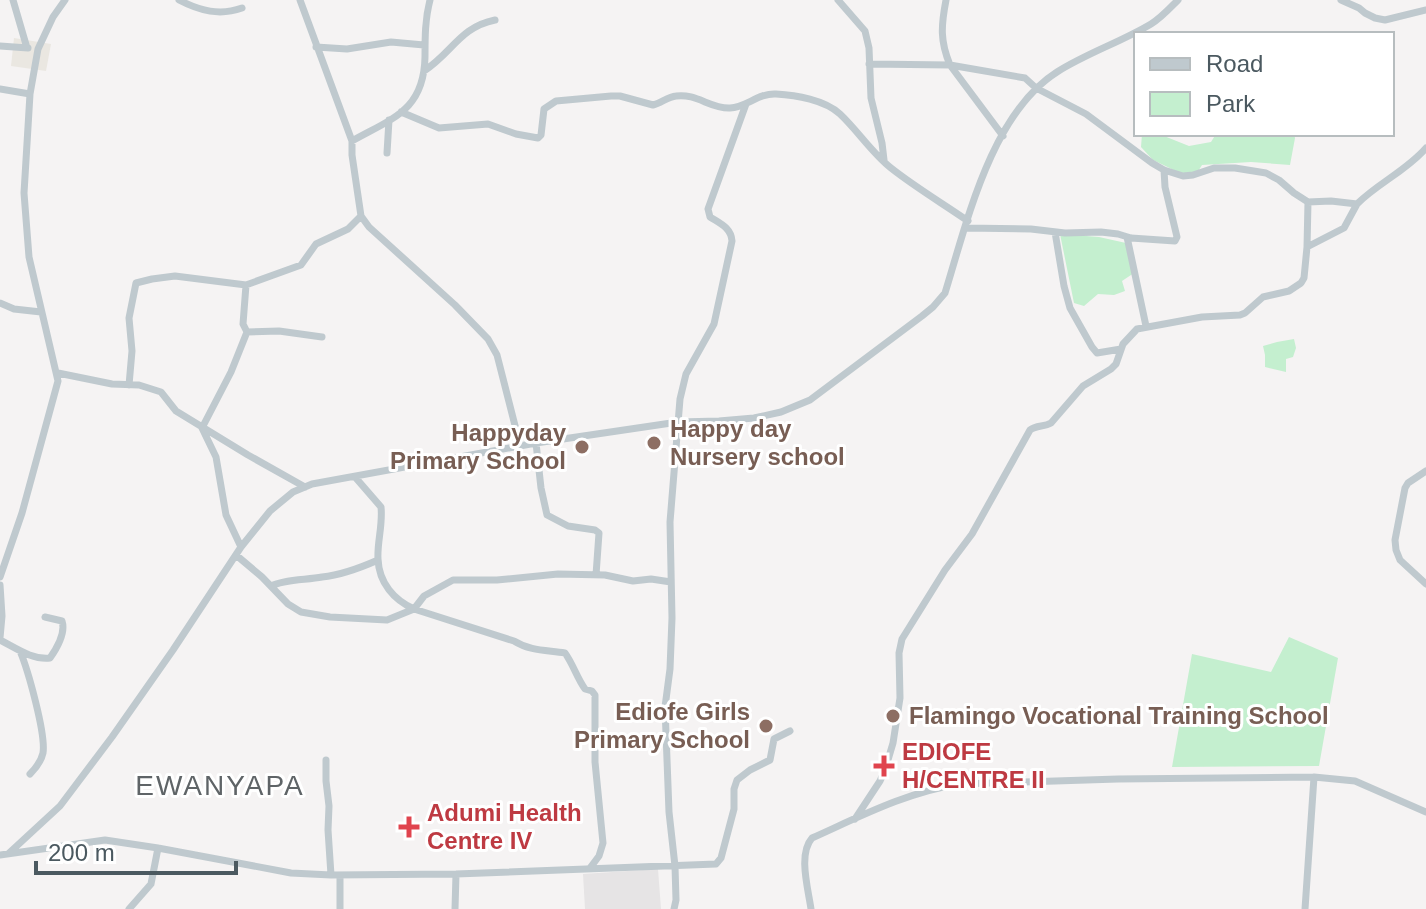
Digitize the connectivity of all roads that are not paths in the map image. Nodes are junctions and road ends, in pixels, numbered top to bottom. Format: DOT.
graph roads {
  1 [pos="13,0"];
  2 [pos="65,0"];
  3 [pos="179,0"];
  4 [pos="300,0"];
  5 [pos="430,0"];
  6 [pos="838,0"];
  7 [pos="946,0"];
  8 [pos="1178,0"];
  9 [pos="1341,0"];
  10 [pos="242,8"];
  11 [pos="1426,10"];
  12 [pos="495,20"];
  13 [pos="1134,32"];
  14 [pos="1134,32"];
  15 [pos="424,45"];
  16 [pos="0,46"];
  17 [pos="316,47"];
  18 [pos="27,48"];
  19 [pos="38,49"];
  20 [pos="869,64"];
  21 [pos="950,65"];
  22 [pos="424,71"];
  23 [pos="1036,88"];
  24 [pos="0,89"];
  25 [pos="30,94"];
  26 [pos="746,104"];
  27 [pos="401,112"];
  28 [pos="389,120"];
  29 [pos="1003,136"];
  30 [pos="352,141"];
  31 [pos="1426,150"];
  32 [pos="387,153"];
  33 [pos="884,163"];
  34 [pos="1164,170"];
  35 [pos="1308,202"];
  36 [pos="1357,204"];
  37 [pos="361,216"];
  38 [pos="966,224"];
  39 [pos="1055,232"];
  40 [pos="1127,237"];
  41 [pos="1307,247"];
  42 [pos="246,285"];
  43 [pos="0,303"];
  44 [pos="41,312"];
  45 [pos="1146,326"];
  46 [pos="247,332"];
  47 [pos="322,337"];
  48 [pos="1121,349"];
  49 [pos="58,373"];
  50 [pos="129,385"];
  51 [pos="678,422"];
  52 [pos="202,428"];
  53 [pos="536,443"];
  54 [pos="520,445"];
  55 [pos="1426,471"];
  56 [pos="355,477"];
  57 [pos="305,487"];
  58 [pos="0,536"];
  59 [pos="13,537"];
  60 [pos="239,551"];
  61 [pos="378,560"];
  62 [pos="596,575"];
  63 [pos="0,577"];
  64 [pos="671,582"];
  65 [pos="1426,584"];
  66 [pos="0,585"];
  67 [pos="271,586"];
  68 [pos="414,609"];
  69 [pos="45,617"];
  70 [pos="0,639"];
  71 [pos="20,651"];
  72 [pos="790,731"];
  73 [pos="326,760"];
  74 [pos="30,774"];
  75 [pos="1314,777"];
  76 [pos="1426,812"];
  77 [pos="855,819"];
  78 [pos="158,848"];
  79 [pos="4,854"];
  80 [pos="675,866"];
  81 [pos="590,868"];
  82 [pos="456,874"];
  83 [pos="331,875"];
  84 [pos="340,875"];
  85 [pos="129,909"];
  86 [pos="340,909"];
  87 [pos="455,909"];
  88 [pos="674,909"];
  89 [pos="811,909"];
  90 [pos="1305,909"];
  1 -- 18 [label="street"];
  2 -- 19 [label="street"];
  3 -- 10 [label="street"];
  4 -- 17 [label="street"];
  5 -- 15 [label="street"];
  6 -- 20 [label="street"];
  7 -- 21 [label="street"];
  8 -- 13 [label="street"];
  9 -- 11 [label="street"];
  12 -- 22 [label="street"];
  14 -- 23 [label="street"];
  15 -- 17 [label="street"];
  15 -- 22 [label="street"];
  16 -- 18 [label="street"];
  17 -- 30 [label="street"];
  18 -- 19 [label="street"];
  19 -- 25 [label="street"];
  20 -- 21 [label="street"];
  20 -- 33 [label="street"];
  21 -- 23 [label="street"];
  21 -- 29 [label="street"];
  22 -- 27 [label="street"];
  23 -- 29 [label="street"];
  23 -- 34 [label="street"];
  24 -- 25 [label="street"];
  25 -- 44 [label="street"];
  26 -- 27 [label="street"];
  26 -- 33 [label="street"];
  26 -- 51 [label="street"];
  27 -- 28 [label="street"];
  28 -- 30 [label="street"];
  28 -- 32 [label="street"];
  29 -- 38 [label="street"];
  30 -- 37 [label="street"];
  31 -- 36 [label="street"];
  33 -- 38 [label="street"];
  34 -- 35 [label="street"];
  34 -- 40 [label="street"];
  35 -- 36 [label="street"];
  35 -- 41 [label="street"];
  36 -- 41 [label="street"];
  37 -- 42 [label="street"];
  37 -- 54 [label="street"];
  38 -- 39 [label="street"];
  38 -- 51 [label="street"];
  39 -- 40 [label="street"];
  39 -- 48 [label="street"];
  40 -- 45 [label="street"];
  41 -- 45 [label="street"];
  42 -- 46 [label="street"];
  42 -- 50 [label="street"];
  43 -- 44 [label="street"];
  44 -- 49 [label="street"];
  45 -- 48 [label="street"];
  46 -- 47 [label="street"];
  46 -- 52 [label="street"];
  48 -- 77 [label="street"];
  49 -- 50 [label="street"];
  49 -- 59 [label="street"];
  50 -- 52 [label="street"];
  51 -- 53 [label="street"];
  51 -- 64 [label="street"];
  52 -- 57 [label="street"];
  52 -- 60 [label="street"];
  53 -- 54 [label="street"];
  53 -- 62 [label="street"];
  54 -- 56 [label="street"];
  55 -- 65 [label="street"];
  56 -- 57 [label="street"];
  56 -- 61 [label="street"];
  57 -- 60 [label="street"];
  58 -- 59 [label="street"];
  59 -- 63 [label="street"];
  60 -- 67 [label="street"];
  60 -- 79 [label="street"];
  61 -- 67 [label="street"];
  61 -- 68 [label="street"];
  62 -- 64 [label="street"];
  62 -- 68 [label="street"];
  64 -- 80 [label="street"];
  66 -- 70 [label="street"];
  67 -- 68 [label="street"];
  68 -- 81 [label="street"];
  69 -- 71 [label="street"];
  70 -- 71 [label="street"];
  71 -- 74 [label="street"];
  72 -- 80 [label="street"];
  73 -- 83 [label="street"];
  75 -- 76 [label="street"];
  75 -- 77 [label="street"];
  75 -- 90 [label="street"];
  77 -- 89 [label="street"];
  78 -- 79 [label="street"];
  78 -- 83 [label="street"];
  78 -- 85 [label="street"];
  80 -- 81 [label="street"];
  80 -- 88 [label="street"];
  81 -- 82 [label="street"];
  82 -- 84 [label="street"];
  82 -- 87 [label="street"];
  83 -- 84 [label="street"];
  84 -- 86 [label="street"];
}
